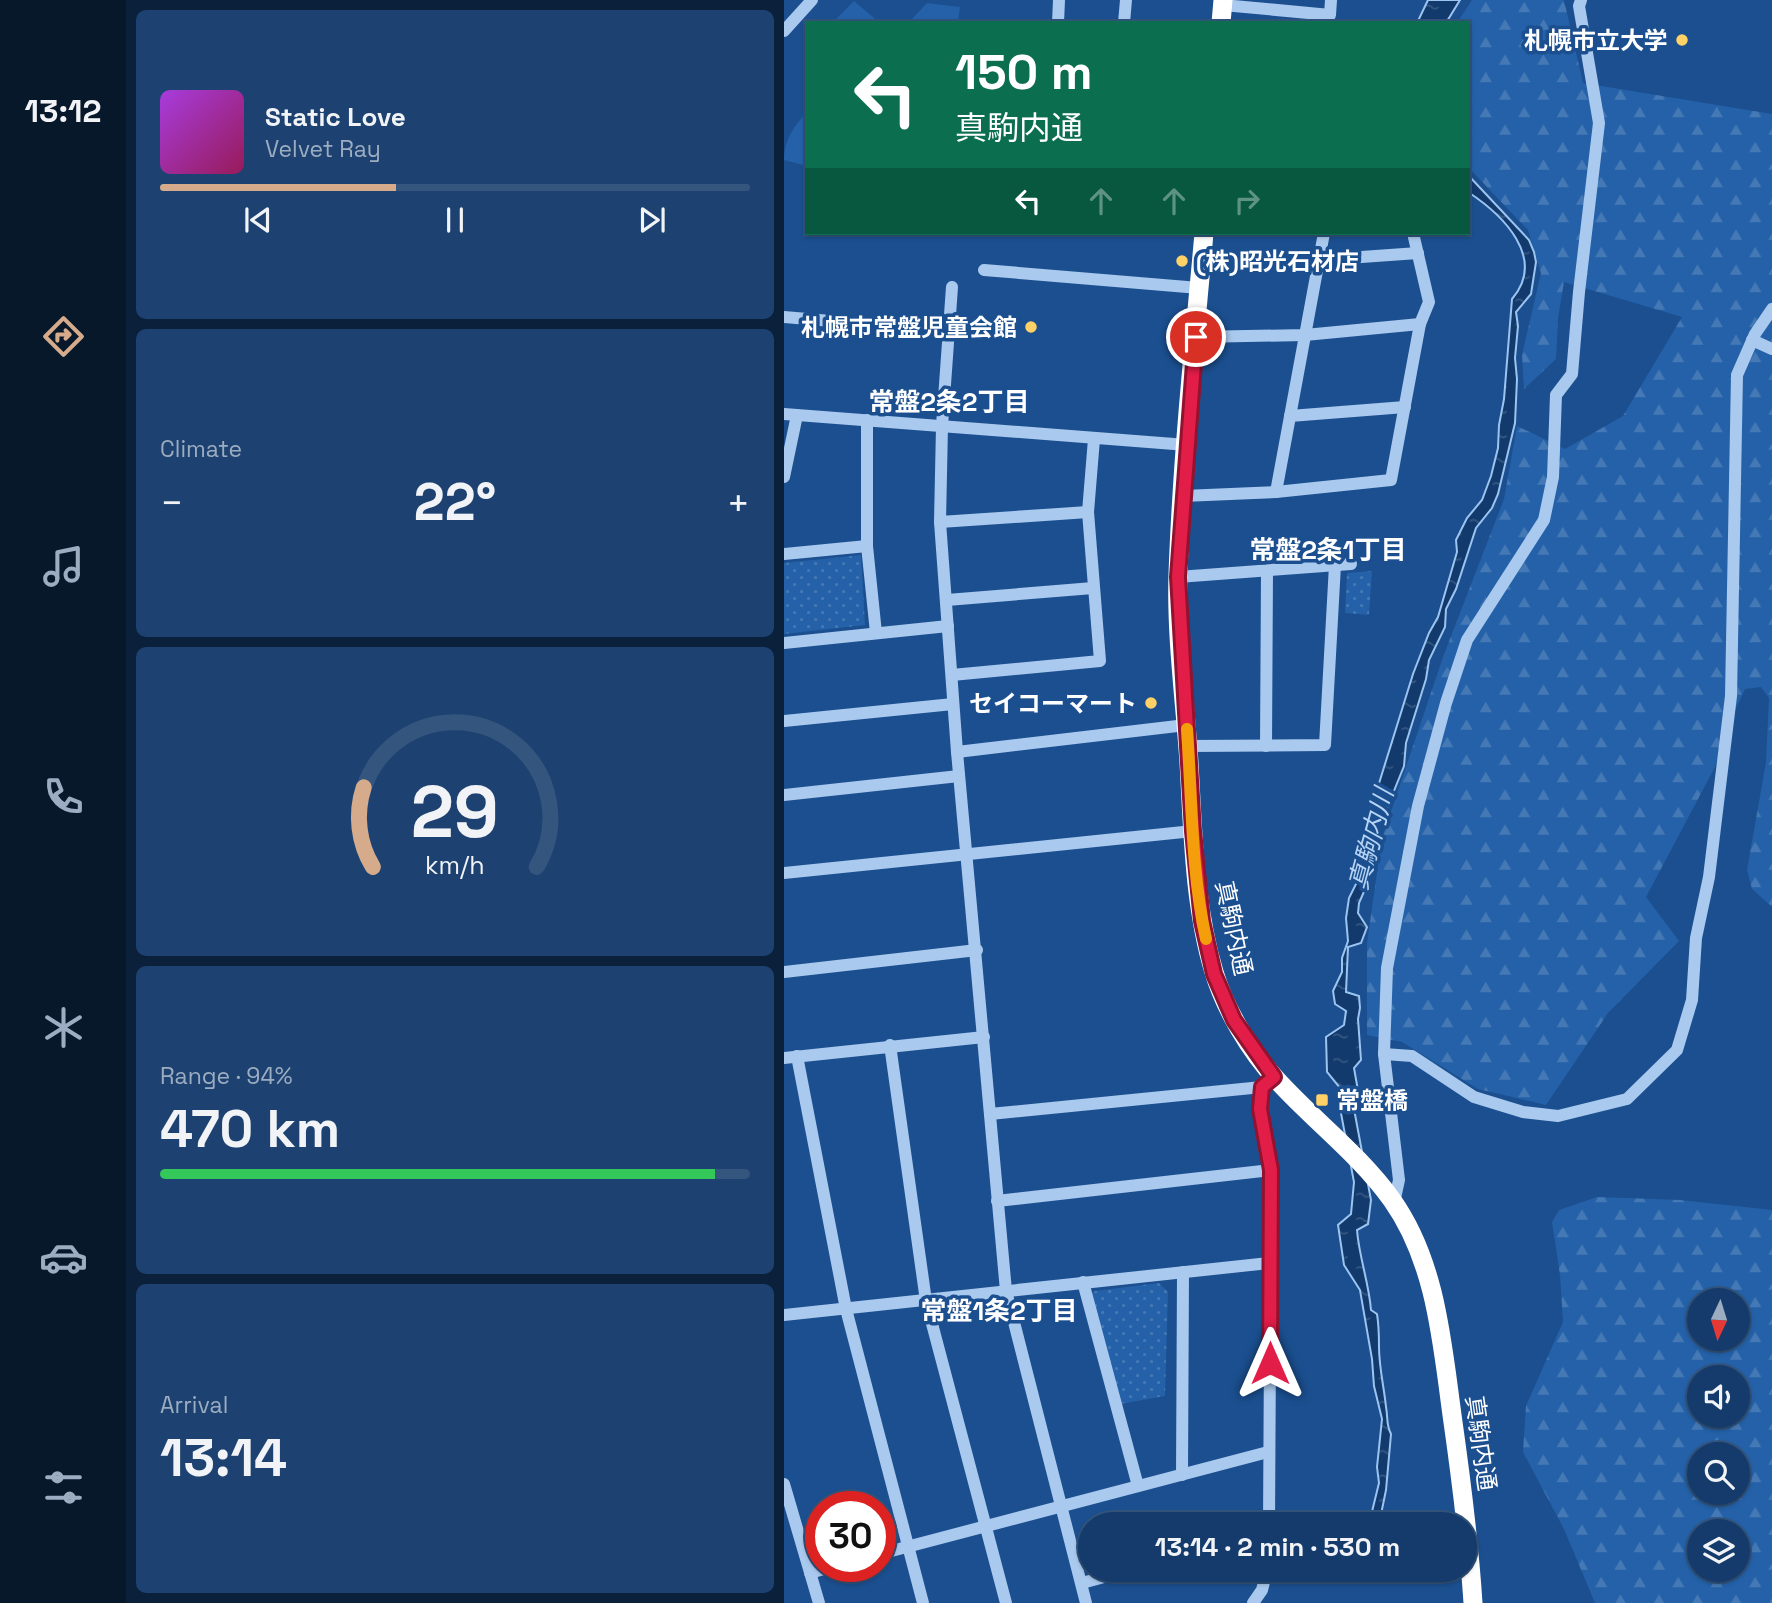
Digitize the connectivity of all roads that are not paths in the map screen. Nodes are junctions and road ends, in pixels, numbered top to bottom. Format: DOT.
graph roads {
  1 [pos="812,0"];
  2 [pos="1059,0"];
  3 [pos="1126,0"];
  4 [pos="1331,0"];
  5 [pos="1581,0"];
  6 [pos="1222,9"];
  7 [pos="1330,19"];
  8 [pos="1058,21"];
  9 [pos="1124,21"];
  10 [pos="784,31"];
  11 [pos="1203,235"];
  12 [pos="1324,235"];
  13 [pos="1414,235"];
  14 [pos="1418,253"];
  15 [pos="1319,260"];
  16 [pos="984,270"];
  17 [pos="952,287"];
  18 [pos="1199,288"];
  19 [pos="1772,309"];
  20 [pos="784,317"];
  21 [pos="1420,324"];
  22 [pos="948,331"];
  23 [pos="1305,335"];
  24 [pos="1196,337"];
  25 [pos="1752,340"];
  26 [pos="1772,349"];
  27 [pos="1405,407"];
  28 [pos="791,414"];
  29 [pos="1290,416"];
  30 [pos="867,420"];
  31 [pos="942,426"];
  32 [pos="1094,439"];
  33 [pos="1187,445"];
  34 [pos="784,477"];
  35 [pos="1276,492"];
  36 [pos="1183,496"];
  37 [pos="1088,512"];
  38 [pos="940,522"];
  39 [pos="867,546"];
  40 [pos="784,554"];
  41 [pos="1351,564"];
  42 [pos="1335,565"];
  43 [pos="1267,571"];
  44 [pos="1178,577"];
  45 [pos="1093,588"];
  46 [pos="947,600"];
  47 [pos="948,626"];
  48 [pos="876,633"];
  49 [pos="784,643"];
  50 [pos="951,675"];
  51 [pos="953,704"];
  52 [pos="784,721"];
  53 [pos="1186,725"];
  54 [pos="1188,746"];
  55 [pos="1266,746"];
  56 [pos="957,752"];
  57 [pos="959,776"];
  58 [pos="784,795"];
  59 [pos="1193,831"];
  60 [pos="967,855"];
  61 [pos="784,873"];
  62 [pos="976,950"];
  63 [pos="784,972"];
  64 [pos="984,1037"];
  65 [pos="890,1045"];
  66 [pos="1384,1054"];
  67 [pos="790,1057"];
  68 [pos="1268,1082"];
  69 [pos="990,1114"];
  70 [pos="1271,1170"];
  71 [pos="1389,1197"];
  72 [pos="997,1201"];
  73 [pos="1269,1263"];
  74 [pos="1183,1272"];
  75 [pos="1083,1282"];
  76 [pos="1006,1291"];
  77 [pos="926,1301"];
  78 [pos="846,1309"];
  79 [pos="784,1315"];
  80 [pos="1268,1452"];
  81 [pos="1182,1475"];
  82 [pos="784,1484"];
  83 [pos="1138,1486"];
  84 [pos="1063,1506"];
  85 [pos="1269,1512"];
  86 [pos="986,1526"];
  87 [pos="909,1546"];
  88 [pos="896,1550"];
  89 [pos="805,1556"];
  90 [pos="812,1582"];
  91 [pos="1086,1582"];
  92 [pos="1264,1582"];
  93 [pos="1082,1583"];
  94 [pos="818,1603"];
  95 [pos="923,1603"];
  96 [pos="1006,1603"];
  97 [pos="1086,1603"];
  98 [pos="1253,1603"];
  99 [pos="1473,1603"];
  1 -- 10 [label="street"];
  2 -- 8 [label="street"];
  3 -- 9 [label="street"];
  4 -- 7 [label="street"];
  5 -- 66 [label="street"];
  6 -- 7 [label="street"];
  11 -- 18 [label="highway, 真駒内通"];
  12 -- 15 [label="street"];
  13 -- 14 [label="street"];
  14 -- 15 [label="street"];
  14 -- 21 [label="street"];
  15 -- 23 [label="street"];
  16 -- 18 [label="street"];
  17 -- 22 [label="street"];
  18 -- 24 [label="highway, 真駒内通"];
  19 -- 25 [label="street"];
  20 -- 22 [label="street"];
  21 -- 23 [label="street"];
  21 -- 27 [label="street"];
  22 -- 31 [label="street"];
  23 -- 24 [label="street"];
  23 -- 29 [label="street"];
  24 -- 33 [label="highway, 真駒内通"];
  25 -- 26 [label="street"];
  25 -- 66 [label="street"];
  27 -- 29 [label="street"];
  27 -- 35 [label="street"];
  28 -- 30 [label="street"];
  28 -- 34 [label="street"];
  29 -- 35 [label="street"];
  30 -- 31 [label="street"];
  30 -- 39 [label="street"];
  31 -- 32 [label="street"];
  31 -- 38 [label="street"];
  32 -- 33 [label="street"];
  32 -- 37 [label="street"];
  33 -- 36 [label="highway, 真駒内通"];
  35 -- 36 [label="street"];
  36 -- 44 [label="highway, 真駒内通"];
  37 -- 38 [label="street"];
  37 -- 45 [label="street"];
  38 -- 46 [label="street"];
  39 -- 40 [label="street"];
  39 -- 48 [label="street"];
  41 -- 42 [label="street"];
  42 -- 43 [label="street"];
  42 -- 55 [label="street"];
  43 -- 44 [label="street"];
  43 -- 55 [label="street"];
  44 -- 53 [label="highway, 真駒内通"];
  45 -- 46 [label="street"];
  45 -- 50 [label="street"];
  46 -- 47 [label="street"];
  47 -- 48 [label="street"];
  47 -- 50 [label="street"];
  48 -- 49 [label="street"];
  50 -- 51 [label="street"];
  51 -- 52 [label="street"];
  51 -- 56 [label="street"];
  53 -- 54 [label="highway, 真駒内通"];
  53 -- 56 [label="street"];
  54 -- 55 [label="street"];
  54 -- 59 [label="highway, 真駒内通"];
  56 -- 57 [label="street"];
  57 -- 58 [label="street"];
  57 -- 60 [label="street"];
  59 -- 60 [label="street"];
  59 -- 68 [label="highway, 真駒内通"];
  60 -- 61 [label="street"];
  60 -- 62 [label="street"];
  62 -- 63 [label="street"];
  62 -- 64 [label="street"];
  64 -- 65 [label="street"];
  64 -- 69 [label="street"];
  65 -- 67 [label="street"];
  65 -- 77 [label="street"];
  66 -- 71 [label="street"];
  67 -- 78 [label="street"];
  68 -- 69 [label="street"];
  68 -- 70 [label="street"];
  68 -- 71 [label="highway, 真駒内通"];
  69 -- 72 [label="street"];
  70 -- 72 [label="street"];
  70 -- 73 [label="street"];
  71 -- 99 [label="highway, 真駒内通"];
  72 -- 76 [label="street"];
  73 -- 74 [label="street"];
  73 -- 80 [label="street"];
  74 -- 75 [label="street"];
  74 -- 81 [label="street"];
  75 -- 76 [label="street"];
  75 -- 83 [label="street"];
  76 -- 77 [label="street"];
  76 -- 84 [label="street"];
  77 -- 78 [label="street"];
  77 -- 86 [label="street"];
  78 -- 79 [label="street"];
  78 -- 87 [label="street"];
  80 -- 81 [label="street"];
  80 -- 85 [label="street"];
  81 -- 83 [label="street"];
  82 -- 89 [label="street"];
  83 -- 84 [label="street"];
  84 -- 86 [label="street"];
  84 -- 93 [label="street"];
  86 -- 87 [label="street"];
  86 -- 96 [label="street"];
  87 -- 88 [label="street"];
  87 -- 95 [label="street"];
  90 -- 94 [label="street"];
  91 -- 93 [label="street"];
  92 -- 98 [label="street"];
  93 -- 97 [label="street"];
}
